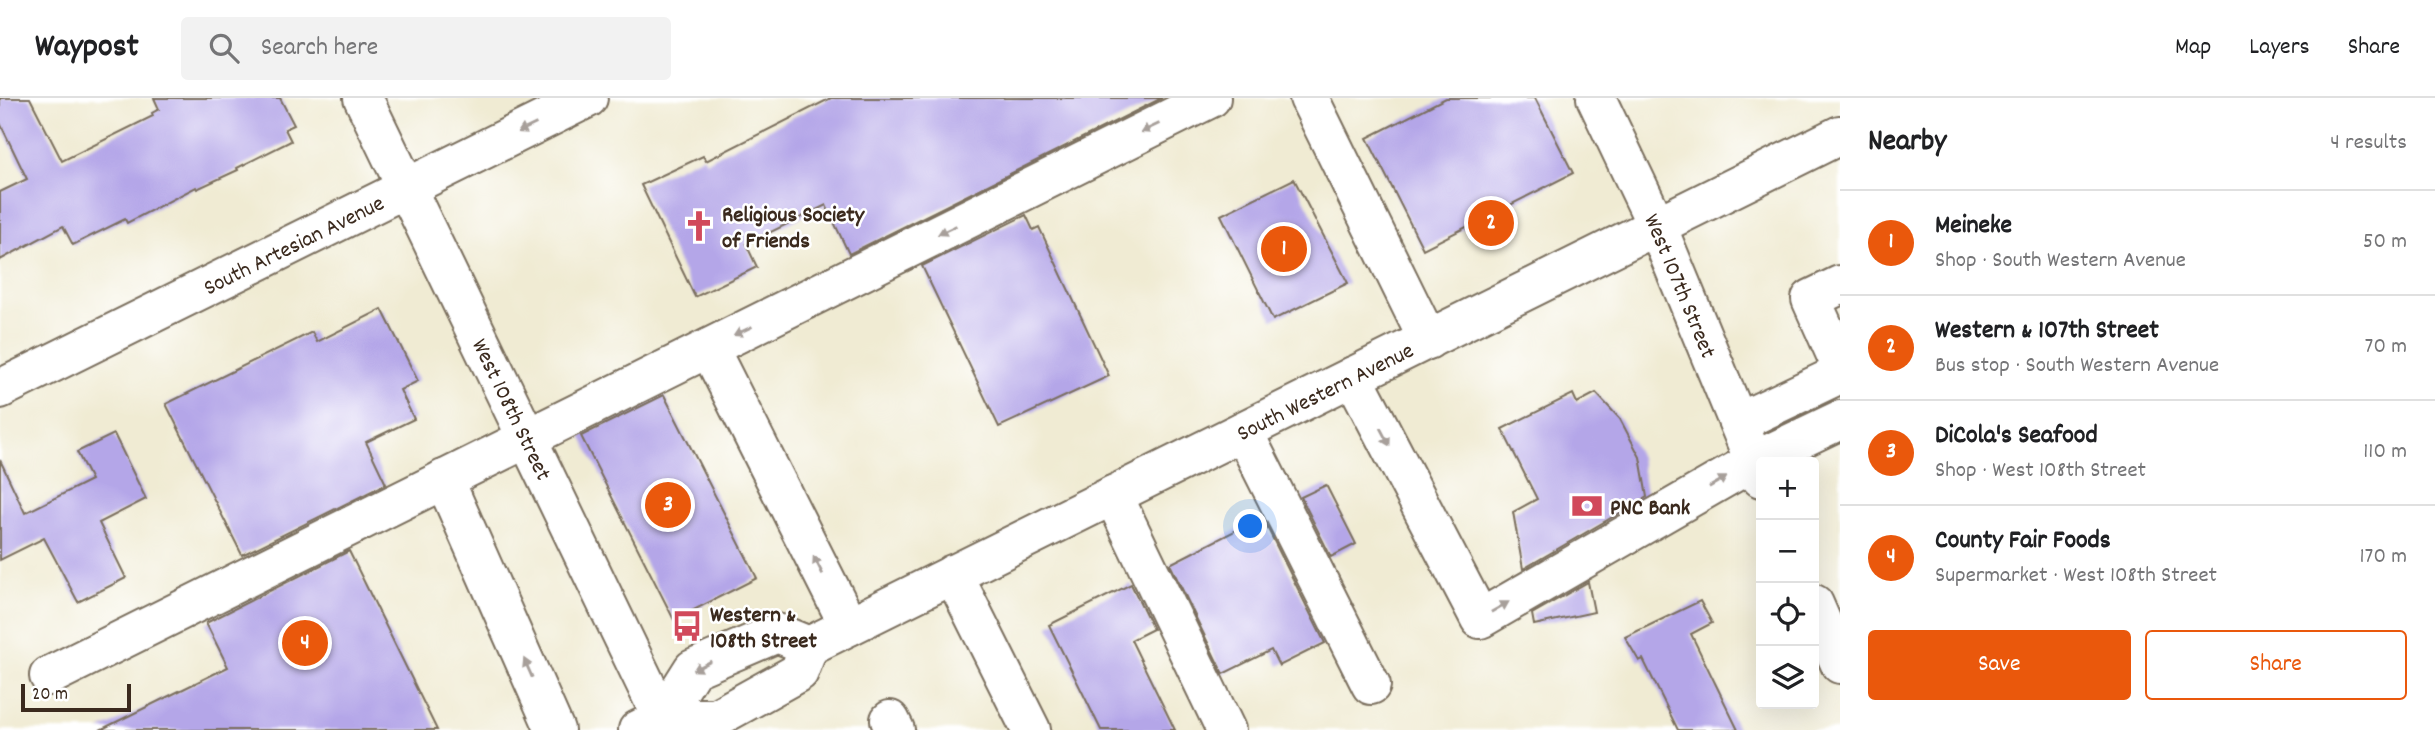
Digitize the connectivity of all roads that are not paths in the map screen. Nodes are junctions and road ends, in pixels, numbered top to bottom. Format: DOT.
graph roads {
  1 [pos="363,98"];
  2 [pos="588,98"];
  3 [pos="1211,98"];
  4 [pos="1309,98"];
  5 [pos="1596,98"];
  6 [pos="1840,135"];
  7 [pos="406,188"];
  8 [pos="1657,226"];
  9 [pos="1840,285"];
  10 [pos="1428,340"];
  11 [pos="709,348"];
  12 [pos="1840,364"];
  13 [pos="1840,374"];
  14 [pos="1353,376"];
  15 [pos="0,389"];
  16 [pos="1840,420"];
  17 [pos="1739,422"];
  18 [pos="1243,430"];
  19 [pos="526,438"];
  20 [pos="1779,457"];
  21 [pos="1756,465"];
  22 [pos="1756,471"];
  23 [pos="444,479"];
  24 [pos="1113,495"];
  25 [pos="953,574"];
  26 [pos="1819,616"];
  27 [pos="849,626"];
  28 [pos="809,646"];
  29 [pos="1840,664"];
  30 [pos="49,676"];
  31 [pos="1371,685"];
  32 [pos="650,724"];
  33 [pos="555,730"];
  34 [pos="1031,730"];
  35 [pos="1226,730"];
  1 -- 7 [label="street, West 108th Street"];
  2 -- 7 [label="street, South Artesian Avenue, one-way"];
  3 -- 11 [label="street, one-way"];
  4 -- 10 [label="street"];
  5 -- 8 [label="street, West 107th Street"];
  6 -- 8 [label="street, South Western Avenue"];
  7 -- 15 [label="street, South Artesian Avenue"];
  7 -- 19 [label="street, West 108th Street"];
  8 -- 10 [label="street, South Western Avenue"];
  8 -- 17 [label="street, West 107th Street"];
  9 -- 12 [label="street"];
  10 -- 14 [label="street, South Western Avenue"];
  11 -- 19 [label="street"];
  27 -- 11 [label="street, one-way"];
  13 -- 17 [label="street"];
  14 -- 18 [label="street, South Western Avenue"];
  14 -- 22 [label="street, one-way"];
  16 -- 20 [label="street"];
  17 -- 21 [label="street, West 107th Street"];
  18 -- 24 [label="street, South Western Avenue"];
  18 -- 31 [label="street"];
  19 -- 23 [label="street"];
  19 -- 32 [label="street, West 108th Street"];
  23 -- 30 [label="street"];
  33 -- 23 [label="street, one-way"];
  24 -- 25 [label="street, South Western Avenue"];
  24 -- 35 [label="street"];
  25 -- 27 [label="street, South Western Avenue"];
  25 -- 34 [label="street"];
  26 -- 29 [label="street"];
  27 -- 28 [label="street, South Western Avenue"];
  28 -- 32 [label="street"];
  28 -- 32 [label="street, one-way"];
}
